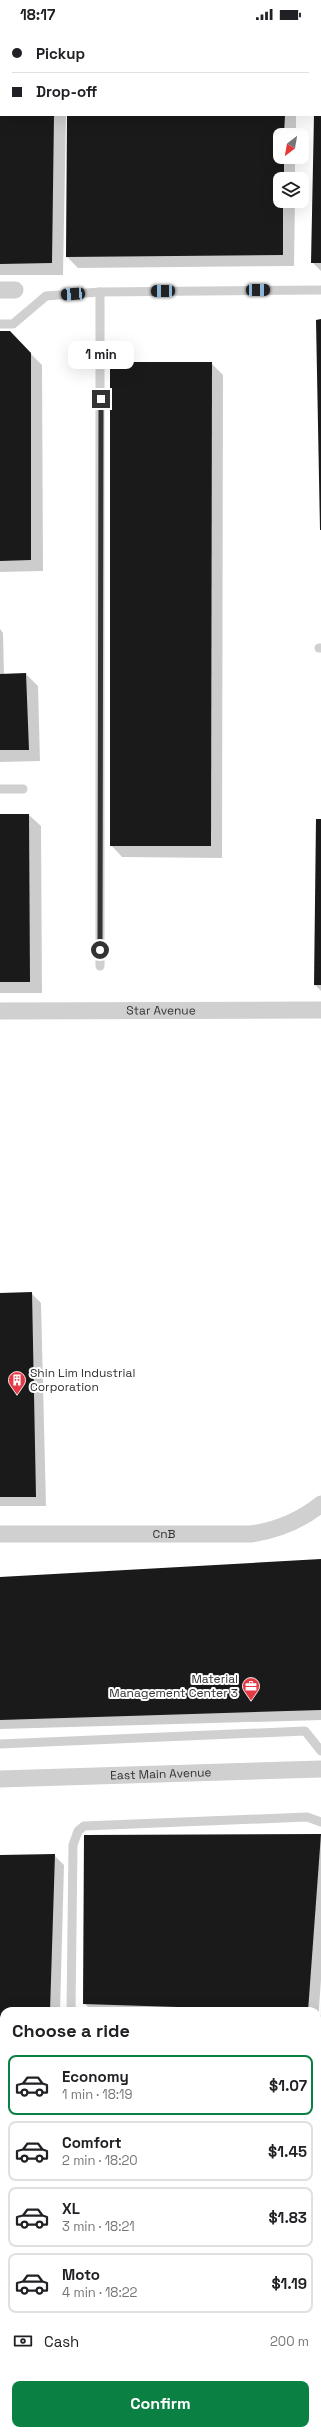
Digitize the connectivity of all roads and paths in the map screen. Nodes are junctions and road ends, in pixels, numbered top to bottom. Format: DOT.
graph roads {
  1 [pos="321,290"];
  2 [pos="100,292"];
  3 [pos="0,324"];
  4 [pos="0,789"];
  5 [pos="23,789"];
  6 [pos="100,966"];
  7 [pos="321,1010"];
  8 [pos="0,1011"];
  9 [pos="321,1504"];
  10 [pos="0,1534"];
  11 [pos="0,1744"];
  12 [pos="321,1751"];
  13 [pos="321,1769"];
  14 [pos="0,1778"];
  15 [pos="321,1822"];
  16 [pos="71,2007"];
  1 -- 2 [label="lane"];
  2 -- 3 [label="lane"];
  2 -- 6 [label="lane"];
  4 -- 5 [label="lane"];
  7 -- 8 [label="street, Star Avenue"];
  9 -- 10 [label="street, CnB"];
  11 -- 12 [label="lane"];
  13 -- 14 [label="street, East Main Avenue"];
  15 -- 16 [label="lane"];
}
